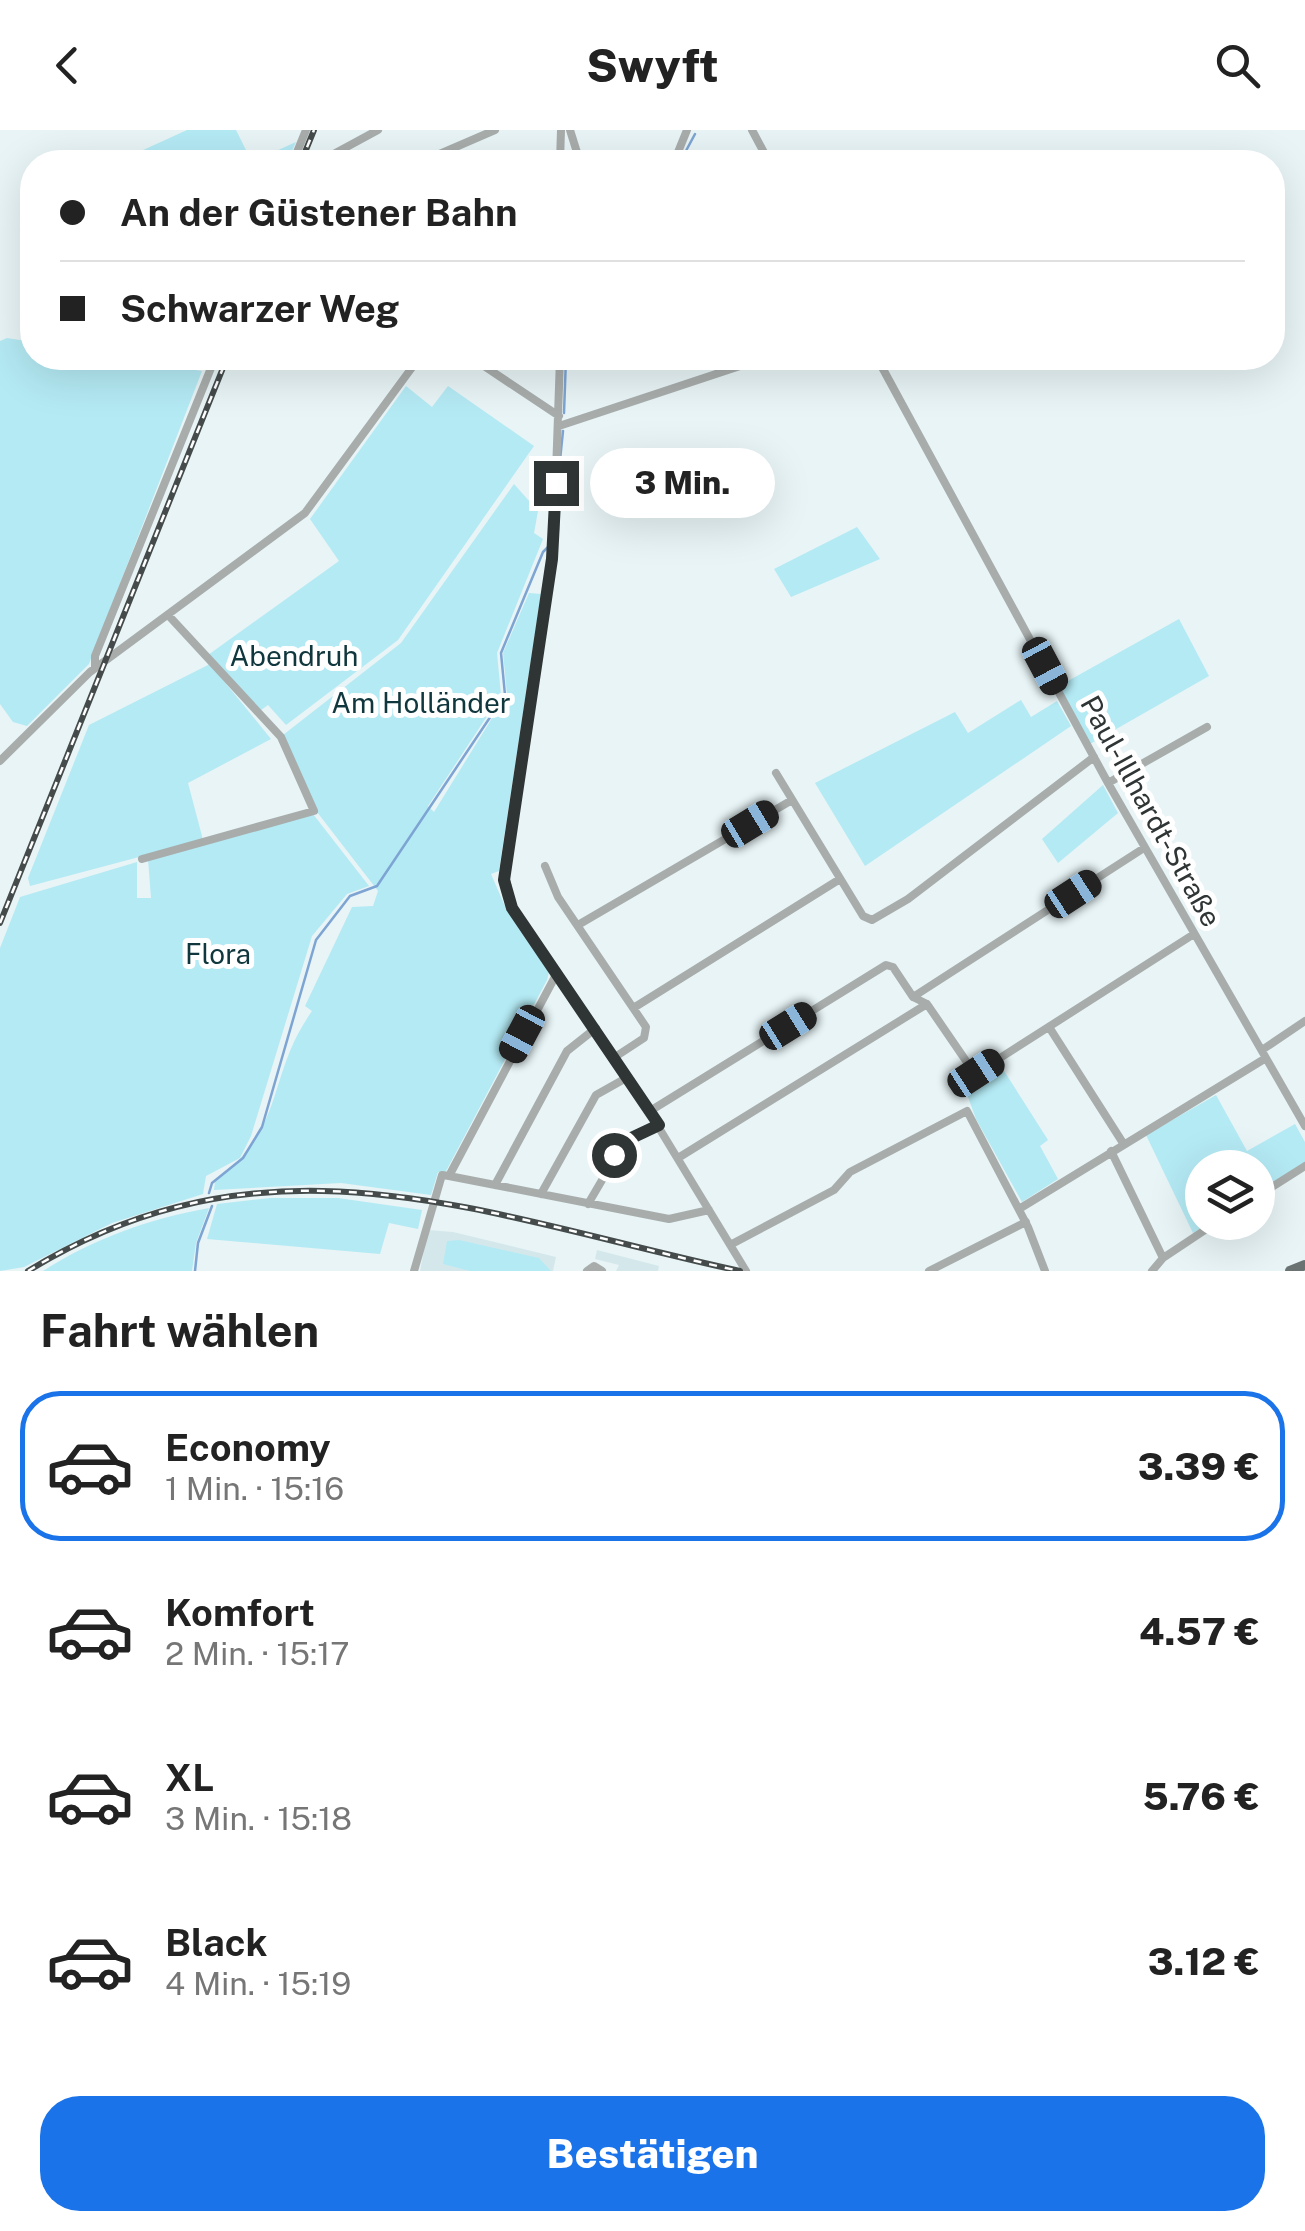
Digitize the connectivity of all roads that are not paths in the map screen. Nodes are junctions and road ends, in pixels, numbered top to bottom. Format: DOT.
graph roads {
  1 [pos="378,130"];
  2 [pos="495,130"];
  3 [pos="561,130"];
  4 [pos="570,130"];
  5 [pos="341,150"];
  6 [pos="449,150"];
  7 [pos="569,150"];
  8 [pos="210,370"];
  9 [pos="410,370"];
  10 [pos="489,370"];
  11 [pos="560,370"];
  12 [pos="725,370"];
  13 [pos="884,370"];
  14 [pos="559,421"];
  15 [pos="169,616"];
  16 [pos="95,668"];
  17 [pos="1208,727"];
  18 [pos="1094,758"];
  19 [pos="0,761"];
  20 [pos="776,773"];
  21 [pos="1108,783"];
  22 [pos="792,800"];
  23 [pos="1144,848"];
  24 [pos="142,859"];
  25 [pos="545,866"];
  26 [pos="840,879"];
  27 [pos="578,925"];
  28 [pos="1194,934"];
  29 [pos="558,973"];
  30 [pos="913,997"];
  31 [pos="928,1004"];
  32 [pos="635,1007"];
  33 [pos="1305,1021"];
  34 [pos="1049,1027"];
  35 [pos="596,1028"];
  36 [pos="1264,1054"];
  37 [pos="615,1057"];
  38 [pos="628,1076"];
  39 [pos="650,1111"];
  40 [pos="659,1125"];
  41 [pos="1305,1126"];
  42 [pos="1123,1143"];
  43 [pos="1111,1151"];
  44 [pos="678,1158"];
  45 [pos="1305,1166"];
  46 [pos="449,1176"];
  47 [pos="495,1185"];
  48 [pos="1275,1185"];
  49 [pos="541,1194"];
  50 [pos="588,1204"];
  51 [pos="1019,1208"];
  52 [pos="709,1210"];
  53 [pos="1026,1222"];
  54 [pos="1190,1240"];
  55 [pos="730,1244"];
  56 [pos="1163,1258"];
  57 [pos="1305,1265"];
  58 [pos="414,1271"];
  59 [pos="586,1271"];
  60 [pos="602,1271"];
  61 [pos="746,1271"];
  62 [pos="930,1271"];
  63 [pos="1045,1271"];
  64 [pos="1152,1271"];
  65 [pos="1290,1271"];
  1 -- 5 [label="street"];
  2 -- 6 [label="street"];
  3 -- 7 [label="street"];
  4 -- 7 [label="street"];
  8 -- 16 [label="street"];
  9 -- 15 [label="street"];
  10 -- 14 [label="street"];
  11 -- 14 [label="street"];
  12 -- 14 [label="street"];
  13 -- 18 [label="street, Paul-Illhardt-Straße"];
  14 -- 29 [label="street"];
  15 -- 16 [label="street"];
  15 -- 24 [label="street"];
  16 -- 19 [label="street"];
  17 -- 21 [label="street"];
  18 -- 21 [label="street, Paul-Illhardt-Straße"];
  18 -- 26 [label="street"];
  20 -- 22 [label="street"];
  21 -- 23 [label="street, Paul-Illhardt-Straße"];
  22 -- 26 [label="street"];
  22 -- 27 [label="street"];
  23 -- 28 [label="street, Paul-Illhardt-Straße"];
  23 -- 30 [label="street"];
  25 -- 27 [label="street"];
  26 -- 32 [label="street"];
  27 -- 32 [label="street"];
  28 -- 34 [label="street"];
  28 -- 36 [label="street, Paul-Illhardt-Straße"];
  29 -- 35 [label="street"];
  29 -- 46 [label="street"];
  30 -- 31 [label="street"];
  30 -- 39 [label="street"];
  31 -- 34 [label="street"];
  31 -- 44 [label="street"];
  32 -- 37 [label="street"];
  33 -- 36 [label="street"];
  34 -- 42 [label="street"];
  35 -- 37 [label="street"];
  35 -- 47 [label="street"];
  36 -- 41 [label="street, Paul-Illhardt-Straße"];
  36 -- 42 [label="street"];
  37 -- 38 [label="street"];
  38 -- 39 [label="street"];
  38 -- 49 [label="street"];
  39 -- 40 [label="street"];
  40 -- 44 [label="street"];
  40 -- 50 [label="street"];
  42 -- 43 [label="street"];
  43 -- 51 [label="street"];
  43 -- 56 [label="street"];
  44 -- 52 [label="street"];
  45 -- 48 [label="street"];
  46 -- 47 [label="street"];
  46 -- 58 [label="street"];
  47 -- 49 [label="street"];
  49 -- 50 [label="street"];
  50 -- 52 [label="street"];
  51 -- 53 [label="street"];
  51 -- 55 [label="street"];
  52 -- 55 [label="street"];
  53 -- 62 [label="street"];
  53 -- 63 [label="street"];
  54 -- 56 [label="street"];
  55 -- 61 [label="street"];
  56 -- 64 [label="street"];
  57 -- 65 [label="main road"];
  59 -- 60 [label="street"];
}
